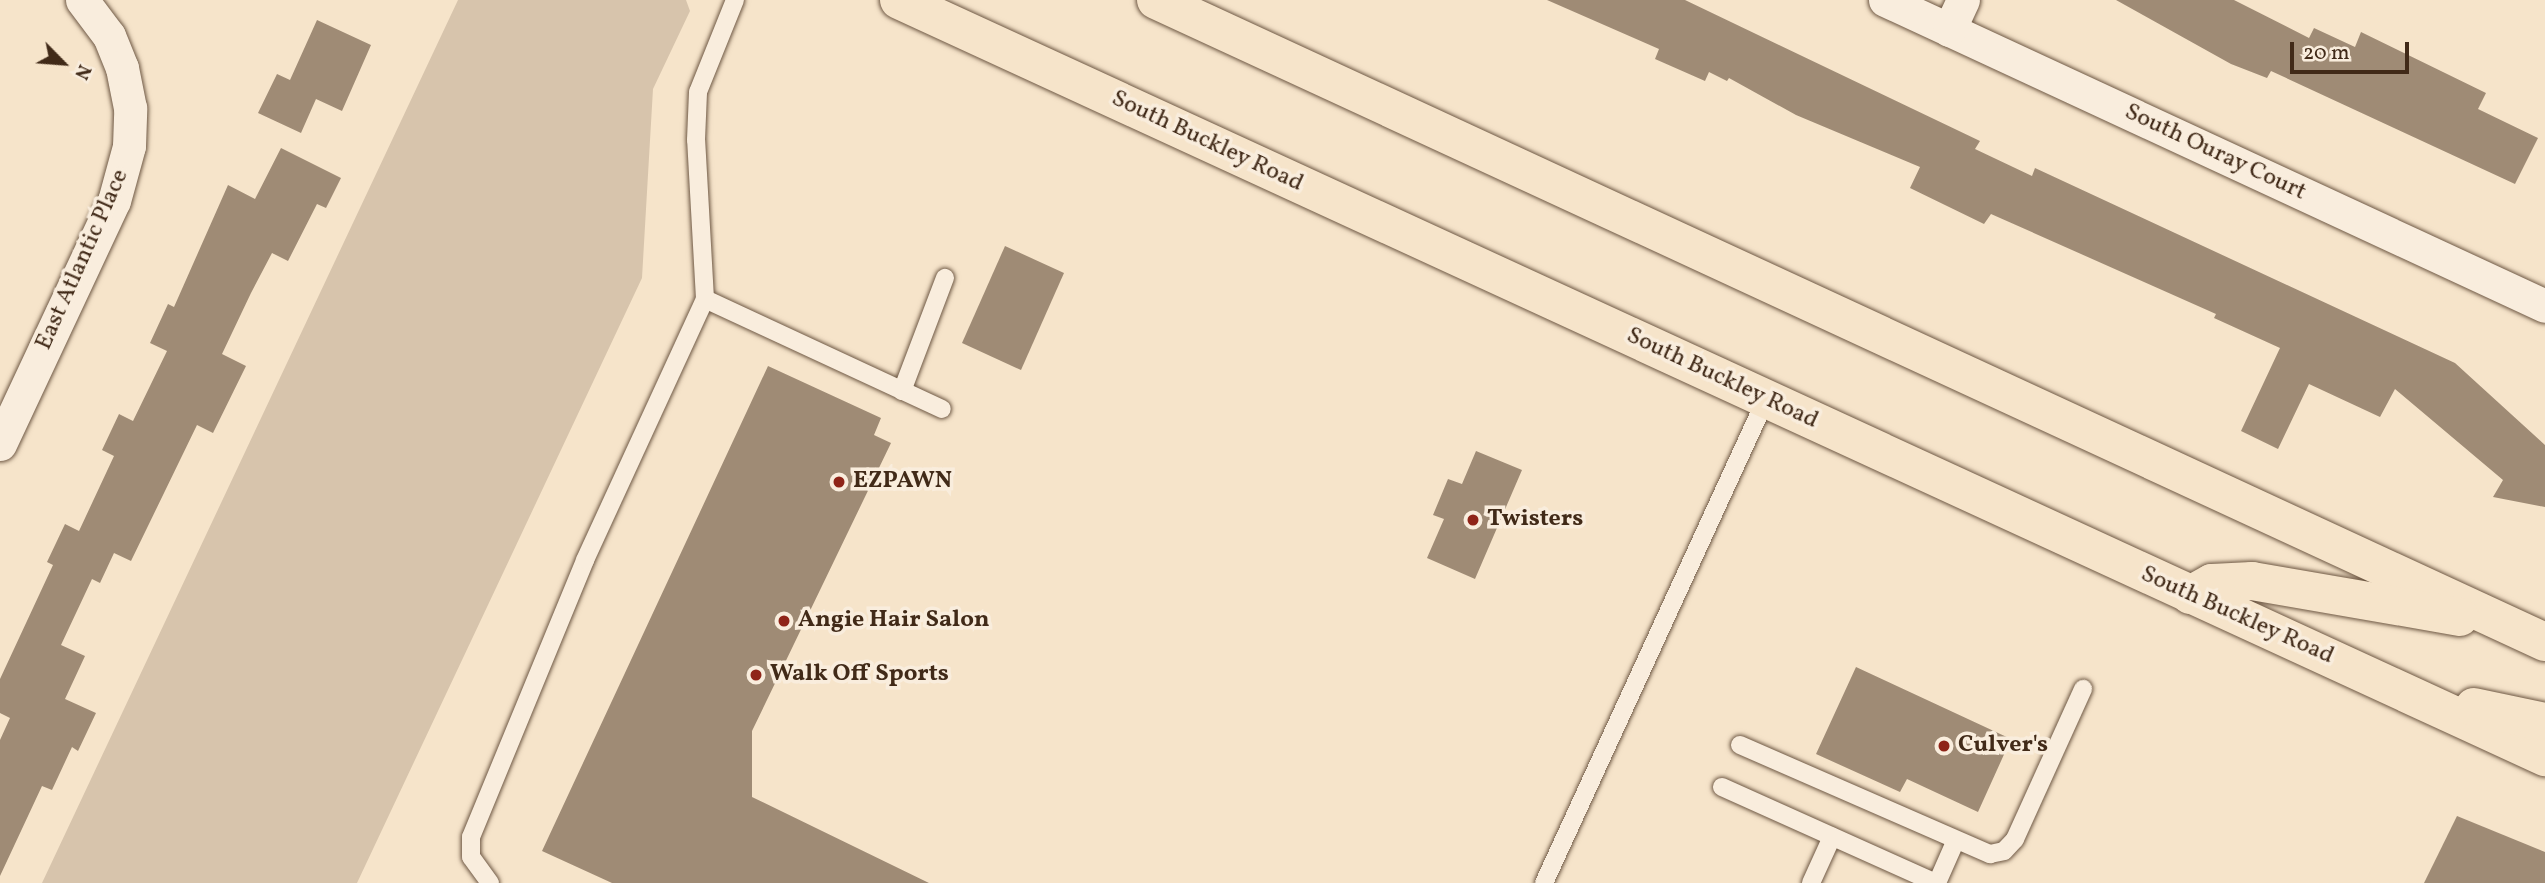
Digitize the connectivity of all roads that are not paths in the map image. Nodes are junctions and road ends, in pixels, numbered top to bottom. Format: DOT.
graph roads {
  1 [pos="82,0"];
  2 [pos="735,0"];
  3 [pos="899,0"];
  4 [pos="1156,0"];
  5 [pos="1885,0"];
  6 [pos="1963,0"];
  7 [pos="1949,30"];
  8 [pos="946,278"];
  9 [pos="705,299"];
  10 [pos="2545,306"];
  11 [pos="902,391"];
  12 [pos="1766,399"];
  13 [pos="942,410"];
  14 [pos="0,444"];
  15 [pos="2190,595"];
  16 [pos="2507,624"];
  17 [pos="2545,642"];
  18 [pos="2397,688"];
  19 [pos="2083,689"];
  20 [pos="2545,722"];
  21 [pos="1740,745"];
  22 [pos="2545,757"];
  23 [pos="1722,787"];
  24 [pos="1832,837"];
  25 [pos="1955,842"];
  26 [pos="489,883"];
  27 [pos="1544,883"];
  28 [pos="1811,883"];
  29 [pos="1936,883"];
  1 -- 14 [label="street, East Atlantic Place"];
  2 -- 9 [label="lane"];
  3 -- 12 [label="main road, South Buckley Road"];
  4 -- 16 [label="main road"];
  5 -- 7 [label="street, South Ouray Court"];
  6 -- 7 [label="street"];
  7 -- 10 [label="street, South Ouray Court"];
  8 -- 11 [label="lane"];
  9 -- 11 [label="lane"];
  9 -- 26 [label="lane"];
  11 -- 13 [label="lane"];
  12 -- 15 [label="main road, South Buckley Road"];
  12 -- 27 [label="lane"];
  15 -- 16 [label="main road"];
  15 -- 18 [label="main road, South Buckley Road"];
  16 -- 17 [label="main road"];
  18 -- 20 [label="main road"];
  18 -- 22 [label="main road, South Buckley Road"];
  19 -- 25 [label="lane"];
  21 -- 25 [label="lane"];
  23 -- 24 [label="lane"];
  24 -- 28 [label="lane"];
  24 -- 29 [label="lane"];
  25 -- 29 [label="lane"];
}
